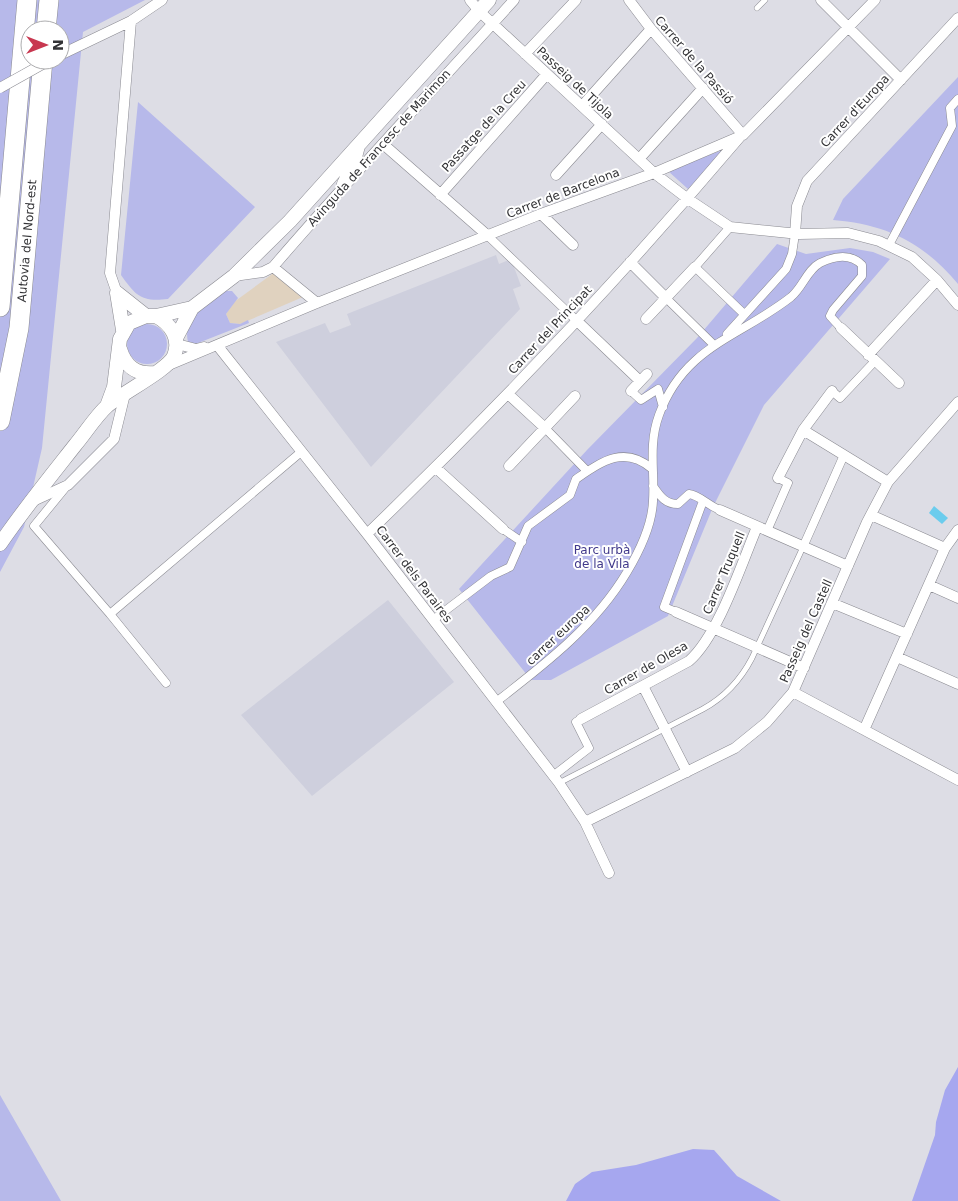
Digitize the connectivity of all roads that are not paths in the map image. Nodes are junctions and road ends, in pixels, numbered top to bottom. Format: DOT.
graph roads {
  1 [pos="27,0"];
  2 [pos="48,0"];
  3 [pos="162,0"];
  4 [pos="470,0"];
  5 [pos="489,0"];
  6 [pos="514,0"];
  7 [pos="576,0"];
  8 [pos="628,0"];
  9 [pos="765,0"];
  10 [pos="821,0"];
  11 [pos="875,0"];
  12 [pos="757,8"];
  13 [pos="479,11"];
  14 [pos="958,18"];
  15 [pos="47,20"];
  16 [pos="131,21"];
  17 [pos="492,24"];
  18 [pos="847,27"];
  19 [pos="651,29"];
  20 [pos="70,49"];
  21 [pos="525,54"];
  22 [pos="32,70"];
  23 [pos="42,70"];
  24 [pos="547,74"];
  25 [pos="901,80"];
  26 [pos="0,88"];
  27 [pos="702,88"];
  28 [pos="958,99"];
  29 [pos="582,106"];
  30 [pos="602,124"];
  31 [pos="743,135"];
  32 [pos="359,142"];
  33 [pos="383,144"];
  34 [pos="639,159"];
  35 [pos="654,173"];
  36 [pos="556,175"];
  37 [pos="344,184"];
  38 [pos="440,195"];
  39 [pos="688,199"];
  40 [pos="541,214"];
  41 [pos="730,227"];
  42 [pos="795,234"];
  43 [pos="487,235"];
  44 [pos="573,245"];
  45 [pos="889,245"];
  46 [pos="630,262"];
  47 [pos="272,267"];
  48 [pos="695,267"];
  49 [pos="234,276"];
  50 [pos="938,280"];
  51 [pos="117,293"];
  52 [pos="666,298"];
  53 [pos="317,303"];
  54 [pos="958,305"];
  55 [pos="0,307"];
  56 [pos="192,308"];
  57 [pos="744,314"];
  58 [pos="151,316"];
  59 [pos="646,319"];
  60 [pos="576,320"];
  61 [pos="841,328"];
  62 [pos="123,330"];
  63 [pos="724,338"];
  64 [pos="176,341"];
  65 [pos="217,345"];
  66 [pos="714,345"];
  67 [pos="120,349"];
  68 [pos="872,358"];
  69 [pos="169,365"];
  70 [pos="155,373"];
  71 [pos="899,383"];
  72 [pos="631,391"];
  73 [pos="832,391"];
  74 [pos="125,394"];
  75 [pos="508,394"];
  76 [pos="575,396"];
  77 [pos="958,402"];
  78 [pos="107,406"];
  79 [pos="663,407"];
  80 [pos="0,421"];
  81 [pos="545,428"];
  82 [pos="803,430"];
  83 [pos="301,452"];
  84 [pos="844,455"];
  85 [pos="509,466"];
  86 [pos="436,468"];
  87 [pos="651,468"];
  88 [pos="587,471"];
  89 [pos="778,478"];
  90 [pos="888,482"];
  91 [pos="68,485"];
  92 [pos="653,486"];
  93 [pos="703,501"];
  94 [pos="28,504"];
  95 [pos="720,510"];
  96 [pos="870,515"];
  97 [pos="503,529"];
  98 [pos="762,529"];
  99 [pos="958,530"];
  100 [pos="367,534"];
  101 [pos="522,542"];
  102 [pos="0,544"];
  103 [pos="803,547"];
  104 [pos="945,548"];
  105 [pos="848,566"];
  106 [pos="929,585"];
  107 [pos="958,598"];
  108 [pos="832,603"];
  109 [pos="676,612"];
  110 [pos="110,614"];
  111 [pos="433,620"];
  112 [pos="714,629"];
  113 [pos="907,634"];
  114 [pos="757,648"];
  115 [pos="897,657"];
  116 [pos="804,668"];
  117 [pos="166,683"];
  118 [pos="958,684"];
  119 [pos="643,686"];
  120 [pos="793,692"];
  121 [pos="496,702"];
  122 [pos="581,719"];
  123 [pos="665,729"];
  124 [pos="864,730"];
  125 [pos="687,772"];
  126 [pos="556,779"];
  127 [pos="958,780"];
  128 [pos="585,822"];
  129 [pos="609,873"];
  1 -- 55 [label="highway, Autovia del Nord-est"];
  2 -- 15 [label="highway"];
  3 -- 16 [label="street"];
  4 -- 13 [label="street, Passeig de Tijola"];
  5 -- 13 [label="main road, Avinguda de Francesc de Marimon"];
  6 -- 17 [label="street, Avinguda de Francesc de Marimon"];
  7 -- 21 [label="street"];
  8 -- 19 [label="street, Carrer de la Passió"];
  9 -- 12 [label="lane"];
  10 -- 18 [label="street"];
  11 -- 18 [label="street, Carrer de Barcelona"];
  13 -- 17 [label="street, Passeig de Tijola"];
  13 -- 32 [label="main road, Avinguda de Francesc de Marimon"];
  14 -- 25 [label="street, Carrer d'Europa"];
  16 -- 20 [label="street"];
  16 -- 51 [label="street"];
  17 -- 21 [label="street, Passeig de Tijola"];
  17 -- 33 [label="street, Avinguda de Francesc de Marimon"];
  18 -- 25 [label="street"];
  18 -- 31 [label="street, Carrer de Barcelona"];
  19 -- 27 [label="street, Carrer de la Passió"];
  19 -- 29 [label="street"];
  21 -- 24 [label="street, Passeig de Tijola"];
  22 -- 26 [label="street, bridge"];
  23 -- 80 [label="highway, Autovia del Nord-est"];
  24 -- 29 [label="street, Passeig de Tijola"];
  24 -- 38 [label="street, Passatge de la Creu"];
  25 -- 42 [label="street, Carrer d'Europa"];
  27 -- 31 [label="street, Carrer de la Passió"];
  27 -- 34 [label="street"];
  28 -- 45 [label="street"];
  29 -- 30 [label="street, Passeig de Tijola"];
  30 -- 34 [label="street, Passeig de Tijola"];
  30 -- 36 [label="street"];
  31 -- 35 [label="street, Carrer de Barcelona"];
  31 -- 39 [label="street, Carrer del Principat"];
  32 -- 37 [label="main road"];
  32 -- 49 [label="main road, Avinguda de Francesc de Marimon"];
  33 -- 37 [label="street, Avinguda de Francesc de Marimon"];
  33 -- 38 [label="street"];
  34 -- 35 [label="street, Passeig de Tijola"];
  35 -- 39 [label="street, Passeig de Tijola"];
  35 -- 40 [label="street, Carrer de Barcelona"];
  37 -- 47 [label="street, Avinguda de Francesc de Marimon"];
  38 -- 43 [label="street"];
  39 -- 41 [label="street, Passeig de Tijola"];
  39 -- 46 [label="street, Carrer del Principat"];
  40 -- 43 [label="street, Carrer de Barcelona"];
  40 -- 44 [label="street"];
  41 -- 42 [label="street"];
  41 -- 48 [label="street"];
  42 -- 45 [label="street"];
  42 -- 57 [label="street"];
  43 -- 53 [label="street, Carrer de Barcelona"];
  43 -- 60 [label="street"];
  45 -- 50 [label="street"];
  46 -- 52 [label="street"];
  46 -- 60 [label="street, Carrer del Principat"];
  47 -- 49 [label="street, Avinguda de Francesc de Marimon"];
  47 -- 53 [label="street"];
  48 -- 52 [label="street"];
  48 -- 57 [label="street"];
  49 -- 56 [label="main road, Avinguda de Francesc de Marimon"];
  50 -- 54 [label="street"];
  50 -- 68 [label="street"];
  51 -- 58 [label="main road"];
  51 -- 62 [label="main road"];
  52 -- 59 [label="street"];
  52 -- 66 [label="street"];
  53 -- 65 [label="street, Carrer de Barcelona"];
  56 -- 58 [label="main road"];
  56 -- 64 [label="main road"];
  57 -- 63 [label="street"];
  58 -- 62 [label="main road"];
  58 -- 64 [label="main road"];
  60 -- 72 [label="street"];
  60 -- 75 [label="street, Carrer del Principat"];
  61 -- 63 [label="street"];
  61 -- 68 [label="street"];
  62 -- 67 [label="main road"];
  63 -- 66 [label="street, carrer europa"];
  64 -- 65 [label="street, Carrer de Barcelona"];
  64 -- 69 [label="main road"];
  65 -- 69 [label="street, Carrer de Barcelona"];
  65 -- 83 [label="street, Carrer dels Paraires"];
  66 -- 79 [label="street, carrer europa"];
  67 -- 70 [label="main road"];
  67 -- 78 [label="main road"];
  68 -- 71 [label="street"];
  68 -- 73 [label="street"];
  69 -- 70 [label="main road"];
  70 -- 74 [label="main road"];
  72 -- 79 [label="street"];
  73 -- 82 [label="street"];
  74 -- 78 [label="main road"];
  74 -- 91 [label="street"];
  75 -- 81 [label="street"];
  75 -- 86 [label="street, Carrer del Principat"];
  76 -- 81 [label="street"];
  77 -- 90 [label="street, Passeig del Castell"];
  78 -- 94 [label="main road"];
  79 -- 87 [label="street, carrer europa"];
  81 -- 85 [label="street"];
  81 -- 88 [label="street"];
  82 -- 84 [label="street"];
  82 -- 89 [label="street"];
  83 -- 100 [label="street, Carrer dels Paraires"];
  83 -- 110 [label="street"];
  84 -- 90 [label="street"];
  84 -- 103 [label="street"];
  86 -- 97 [label="street"];
  86 -- 100 [label="street, Carrer del Principat"];
  87 -- 88 [label="street"];
  87 -- 92 [label="street, carrer europa"];
  88 -- 101 [label="street"];
  89 -- 98 [label="street"];
  90 -- 96 [label="street, Passeig del Castell"];
  91 -- 94 [label="street"];
  91 -- 110 [label="street"];
  92 -- 93 [label="street"];
  92 -- 121 [label="street, carrer europa"];
  93 -- 95 [label="street"];
  93 -- 109 [label="street"];
  94 -- 102 [label="main road"];
  95 -- 98 [label="street"];
  96 -- 104 [label="street"];
  96 -- 105 [label="street, Passeig del Castell"];
  97 -- 101 [label="street"];
  98 -- 103 [label="street"];
  98 -- 112 [label="street, Carrer Truquell"];
  99 -- 104 [label="street"];
  100 -- 111 [label="street, Carrer dels Paraires"];
  101 -- 111 [label="street"];
  103 -- 105 [label="street"];
  103 -- 114 [label="lane"];
  104 -- 106 [label="street"];
  105 -- 108 [label="street, Passeig del Castell"];
  106 -- 107 [label="street"];
  106 -- 113 [label="street"];
  108 -- 113 [label="street"];
  108 -- 116 [label="street, Passeig del Castell"];
  109 -- 112 [label="street"];
  110 -- 117 [label="street"];
  111 -- 121 [label="street, Carrer dels Paraires"];
  112 -- 114 [label="street"];
  112 -- 119 [label="street, Carrer de Olesa"];
  113 -- 115 [label="street"];
  114 -- 116 [label="street"];
  114 -- 123 [label="lane"];
  115 -- 118 [label="street"];
  115 -- 124 [label="street"];
  116 -- 120 [label="street, Passeig del Castell"];
  119 -- 122 [label="street, Carrer de Olesa"];
  119 -- 123 [label="street"];
  120 -- 124 [label="street"];
  120 -- 125 [label="street, Passeig del Castell"];
  121 -- 126 [label="street, Carrer dels Paraires"];
  122 -- 126 [label="street"];
  123 -- 125 [label="street"];
  123 -- 126 [label="lane"];
  124 -- 127 [label="street"];
  125 -- 128 [label="street, Passeig del Castell"];
  126 -- 128 [label="street, Carrer dels Paraires"];
  128 -- 129 [label="street"];
}
